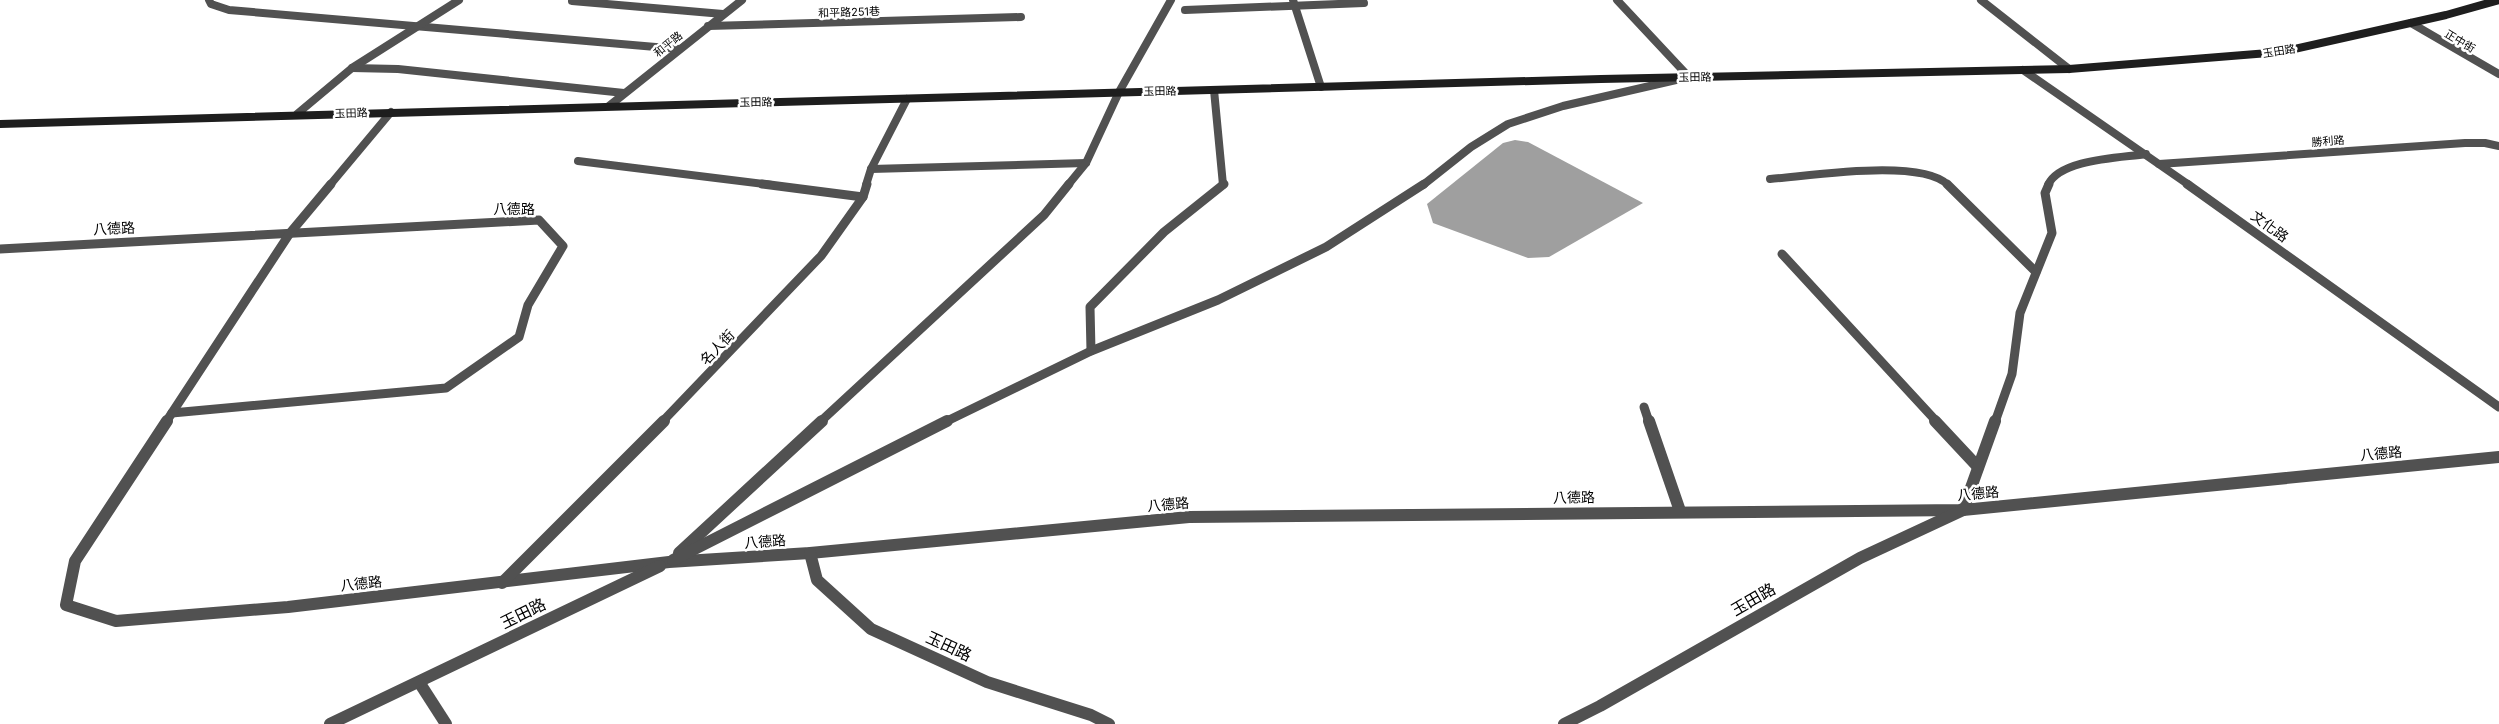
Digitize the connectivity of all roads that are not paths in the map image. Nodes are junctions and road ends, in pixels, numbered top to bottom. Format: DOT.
graph roads {
  1 [pos="209,0"];
  2 [pos="459,0"];
  3 [pos="742,0"];
  4 [pos="1171,0"];
  5 [pos="1618,0"];
  6 [pos="1981,0"];
  7 [pos="2499,0"];
  8 [pos="572,1"];
  9 [pos="2482,2"];
  10 [pos="1293,3"];
  11 [pos="1364,3"];
  12 [pos="1185,10"];
  13 [pos="723,14"];
  14 [pos="1021,17"];
  15 [pos="2411,23"];
  16 [pos="421,24"];
  17 [pos="708,26"];
  18 [pos="679,50"];
  19 [pos="352,68"];
  20 [pos="2068,69"];
  21 [pos="2023,70"];
  22 [pos="2499,74"];
  23 [pos="1689,77"];
  24 [pos="1321,87"];
  25 [pos="1214,90"];
  26 [pos="1119,92"];
  27 [pos="624,93"];
  28 [pos="907,99"];
  29 [pos="609,106"];
  30 [pos="391,112"];
  31 [pos="297,114"];
  32 [pos="0,124"];
  33 [pos="2499,146"];
  34 [pos="2146,154"];
  35 [pos="578,161"];
  36 [pos="1086,162"];
  37 [pos="2159,164"];
  38 [pos="871,169"];
  39 [pos="1770,179"];
  40 [pos="863,197"];
  41 [pos="290,233"];
  42 [pos="0,249"];
  43 [pos="1782,254"];
  44 [pos="2036,272"];
  45 [pos="1091,351"];
  46 [pos="1644,407"];
  47 [pos="2499,407"];
  48 [pos="172,413"];
  49 [pos="2499,458"];
  50 [pos="1978,467"];
  51 [pos="1963,510"];
  52 [pos="1680,511"];
  53 [pos="810,553"];
  54 [pos="669,562"];
  55 [pos="502,583"];
  56 [pos="419,682"];
  57 [pos="330,724"];
  58 [pos="446,724"];
  59 [pos="1109,724"];
  60 [pos="1564,724"];
  1 -- 16 [label="street"];
  2 -- 16 [label="street, 玉田路"];
  3 -- 13 [label="street, 和平路"];
  4 -- 26 [label="street"];
  5 -- 23 [label="street"];
  6 -- 20 [label="street"];
  7 -- 9 [label="street, 玉田路"];
  8 -- 13 [label="street"];
  9 -- 15 [label="street, 玉田路"];
  10 -- 11 [label="street"];
  10 -- 12 [label="street"];
  10 -- 24 [label="street"];
  13 -- 17 [label="street, 和平路"];
  14 -- 17 [label="street, 和平路251巷"];
  15 -- 20 [label="street, 玉田路"];
  15 -- 22 [label="street, 正中街"];
  16 -- 18 [label="street"];
  16 -- 19 [label="street, 玉田路"];
  17 -- 18 [label="street, 和平路"];
  18 -- 27 [label="street, 和平路"];
  19 -- 27 [label="street"];
  19 -- 31 [label="street, 玉田路"];
  20 -- 21 [label="street, 玉田路"];
  21 -- 23 [label="street, 玉田路"];
  21 -- 34 [label="street, 文化路"];
  23 -- 24 [label="street, 玉田路"];
  23 -- 45 [label="street, 玉田路"];
  24 -- 25 [label="street, 玉田路"];
  25 -- 26 [label="street, 玉田路"];
  25 -- 45 [label="street"];
  26 -- 28 [label="street, 玉田路"];
  26 -- 36 [label="street"];
  27 -- 29 [label="street, 和平路"];
  28 -- 29 [label="street, 玉田路"];
  28 -- 38 [label="street, 名人街"];
  29 -- 30 [label="street, 玉田路"];
  30 -- 31 [label="street, 玉田路"];
  30 -- 41 [label="street, 八德路"];
  31 -- 32 [label="street, 玉田路"];
  33 -- 37 [label="street, 勝利路"];
  34 -- 37 [label="street, 文化路"];
  34 -- 44 [label="street"];
  35 -- 40 [label="street"];
  36 -- 38 [label="street"];
  36 -- 54 [label="street"];
  37 -- 47 [label="street, 文化路"];
  38 -- 40 [label="street, 名人街"];
  39 -- 44 [label="street"];
  40 -- 55 [label="street, 名人街"];
  41 -- 42 [label="street, 八德路"];
  41 -- 48 [label="street, 八德路"];
  41 -- 48 [label="street, 八德路"];
  43 -- 50 [label="street, 八德路"];
  44 -- 50 [label="street"];
  45 -- 54 [label="street, 玉田路"];
  46 -- 52 [label="street"];
  48 -- 55 [label="street, 八德路"];
  49 -- 51 [label="street, 八德路"];
  50 -- 51 [label="street"];
  51 -- 52 [label="street, 八德路"];
  51 -- 60 [label="street, 玉田路"];
  52 -- 53 [label="street, 八德路"];
  53 -- 54 [label="street, 八德路"];
  53 -- 59 [label="street, 玉田路"];
  54 -- 55 [label="street, 八德路"];
  54 -- 56 [label="street, 玉田路"];
  56 -- 57 [label="street, 玉田路"];
  56 -- 58 [label="street"];
}
